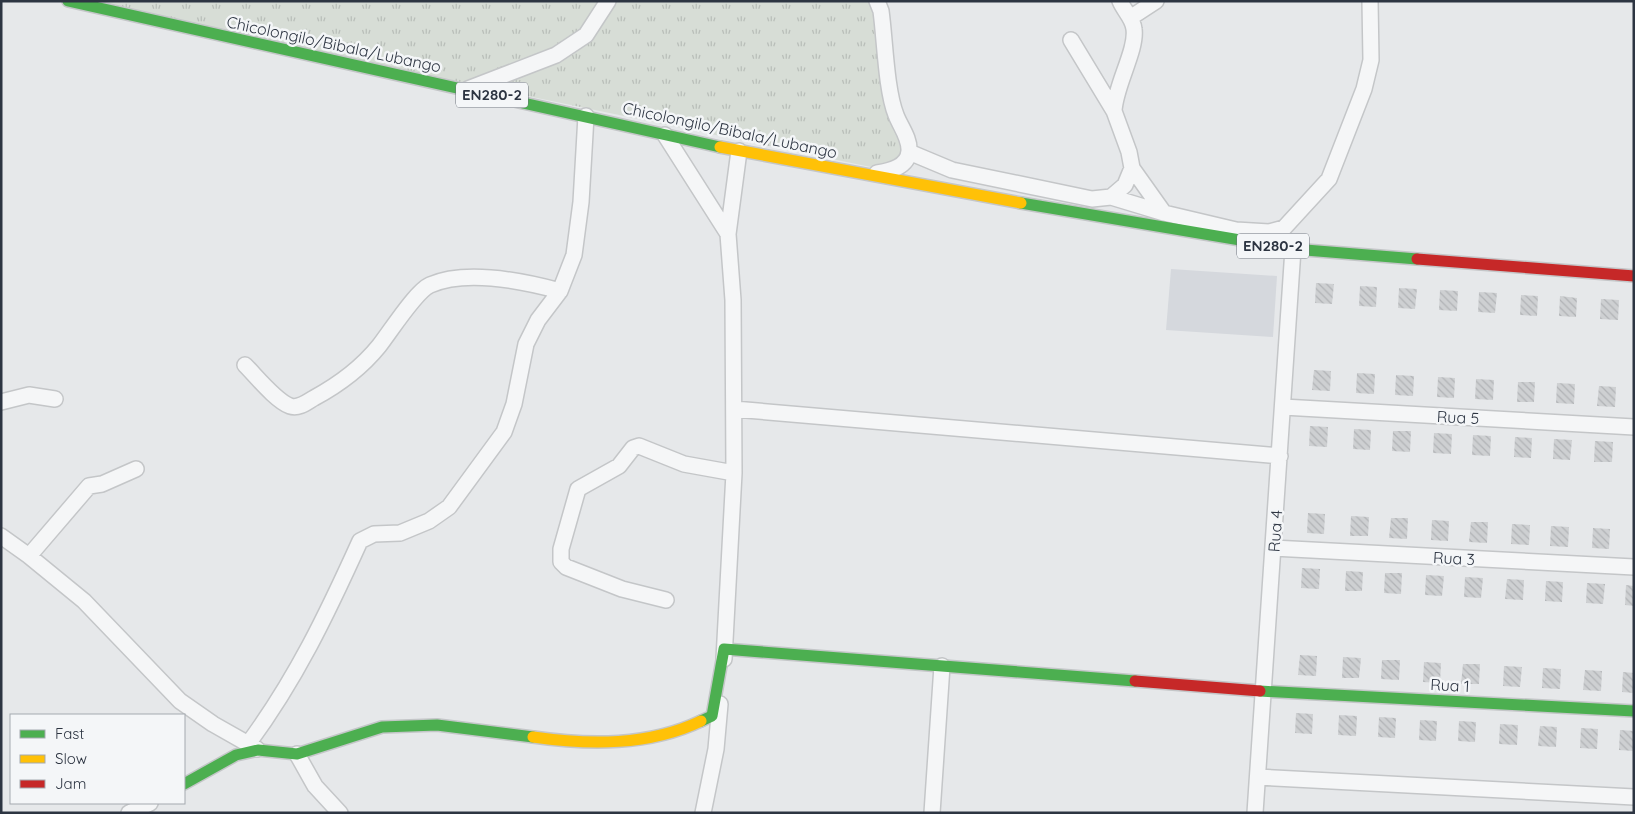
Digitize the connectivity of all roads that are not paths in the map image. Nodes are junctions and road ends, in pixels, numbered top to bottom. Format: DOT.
graph roads {
  1 [pos="68,1"];
  2 [pos="608,1"];
  3 [pos="877,1"];
  4 [pos="1120,1"];
  5 [pos="1156,1"];
  6 [pos="1370,1"];
  7 [pos="1130,18"];
  8 [pos="1072,40"];
  9 [pos="468,90"];
  10 [pos="1114,111"];
  11 [pos="586,116"];
  12 [pos="665,135"];
  13 [pos="739,151"];
  14 [pos="909,152"];
  15 [pos="1132,168"];
  16 [pos="863,174"];
  17 [pos="1111,197"];
  18 [pos="1164,213"];
  19 [pos="728,234"];
  20 [pos="1293,249"];
  21 [pos="1634,276"];
  22 [pos="560,291"];
  23 [pos="245,365"];
  24 [pos="56,399"];
  25 [pos="1,402"];
  26 [pos="1283,407"];
  27 [pos="734,409"];
  28 [pos="1634,427"];
  29 [pos="1280,456"];
  30 [pos="136,470"];
  31 [pos="734,473"];
  32 [pos="1,536"];
  33 [pos="1274,548"];
  34 [pos="29,556"];
  35 [pos="1634,567"];
  36 [pos="666,600"];
  37 [pos="724,649"];
  38 [pos="942,666"];
  39 [pos="1264,691"];
  40 [pos="1634,712"];
  41 [pos="253,747"];
  42 [pos="297,754"];
  43 [pos="1258,777"];
  44 [pos="185,783"];
  45 [pos="1634,797"];
  46 [pos="148,804"];
  47 [pos="129,813"];
  48 [pos="340,813"];
  49 [pos="703,813"];
  50 [pos="932,813"];
  51 [pos="1255,813"];
  1 -- 9 [label="main road, Chicolongilo/Bibala/Lubango / EN280-2"];
  2 -- 9 [label="street"];
  3 -- 14 [label="street"];
  4 -- 7 [label="street"];
  5 -- 7 [label="street"];
  6 -- 18 [label="street"];
  7 -- 10 [label="street"];
  8 -- 10 [label="street"];
  9 -- 11 [label="main road, Chicolongilo/Bibala/Lubango / EN280-2"];
  10 -- 15 [label="street"];
  11 -- 12 [label="main road, Chicolongilo/Bibala/Lubango / EN280-2"];
  11 -- 22 [label="street"];
  12 -- 13 [label="main road, Chicolongilo/Bibala/Lubango / EN280-2"];
  12 -- 19 [label="street"];
  13 -- 16 [label="main road, Chicolongilo/Bibala/Lubango / EN280-2"];
  13 -- 19 [label="street"];
  14 -- 16 [label="street"];
  14 -- 17 [label="street"];
  15 -- 17 [label="street"];
  15 -- 18 [label="street"];
  16 -- 20 [label="main road, Chicolongilo/Bibala/Lubango / EN280-2"];
  17 -- 18 [label="street"];
  19 -- 27 [label="street"];
  20 -- 21 [label="main road, EN280-2"];
  20 -- 26 [label="street, Rua 4"];
  22 -- 23 [label="street"];
  22 -- 41 [label="street"];
  24 -- 25 [label="street"];
  26 -- 28 [label="street, Rua 5"];
  26 -- 29 [label="street, Rua 4"];
  27 -- 29 [label="street"];
  27 -- 31 [label="street"];
  29 -- 33 [label="street, Rua 4"];
  30 -- 34 [label="street"];
  31 -- 36 [label="street"];
  31 -- 37 [label="street"];
  32 -- 34 [label="street"];
  33 -- 35 [label="street, Rua 3"];
  33 -- 39 [label="street, Rua 4"];
  34 -- 41 [label="street"];
  37 -- 38 [label="main road, Rua 1"];
  37 -- 42 [label="main road"];
  37 -- 49 [label="street"];
  38 -- 39 [label="main road, Rua 1"];
  38 -- 50 [label="street"];
  39 -- 40 [label="main road, Rua 1"];
  39 -- 43 [label="street, Rua 4"];
  41 -- 42 [label="main road"];
  41 -- 44 [label="main road"];
  42 -- 48 [label="street"];
  43 -- 45 [label="street"];
  43 -- 51 [label="street, Rua 4"];
  46 -- 47 [label="street"];
}
